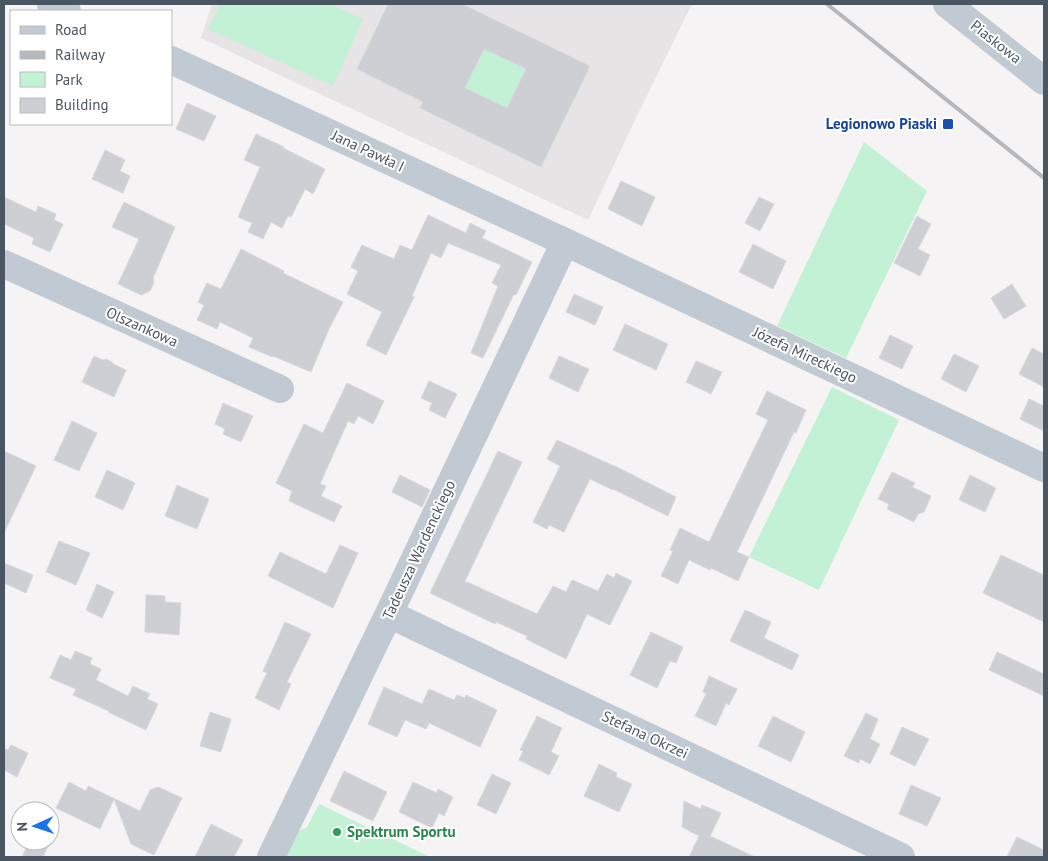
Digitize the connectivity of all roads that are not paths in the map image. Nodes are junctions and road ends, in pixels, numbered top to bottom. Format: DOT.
graph roads {
  1 [pos="51,4"];
  2 [pos="947,4"];
  3 [pos="65,10"];
  4 [pos="172,60"];
  5 [pos="1044,81"];
  6 [pos="565,242"];
  7 [pos="4,264"];
  8 [pos="280,389"];
  9 [pos="1044,468"];
  10 [pos="389,614"];
  11 [pos="271,857"];
  12 [pos="902,857"];
  1 -- 3 [label="street"];
  2 -- 5 [label="street, Piaskowa"];
  4 -- 6 [label="street, Jana Pawła I"];
  6 -- 9 [label="street, Józefa Mireckiego"];
  6 -- 10 [label="street, Tadeusza Wardenckiego"];
  7 -- 8 [label="street, Olszankowa"];
  10 -- 11 [label="street, Tadeusza Wardenckiego"];
  10 -- 12 [label="street, Stefana Okrzei"];
}
